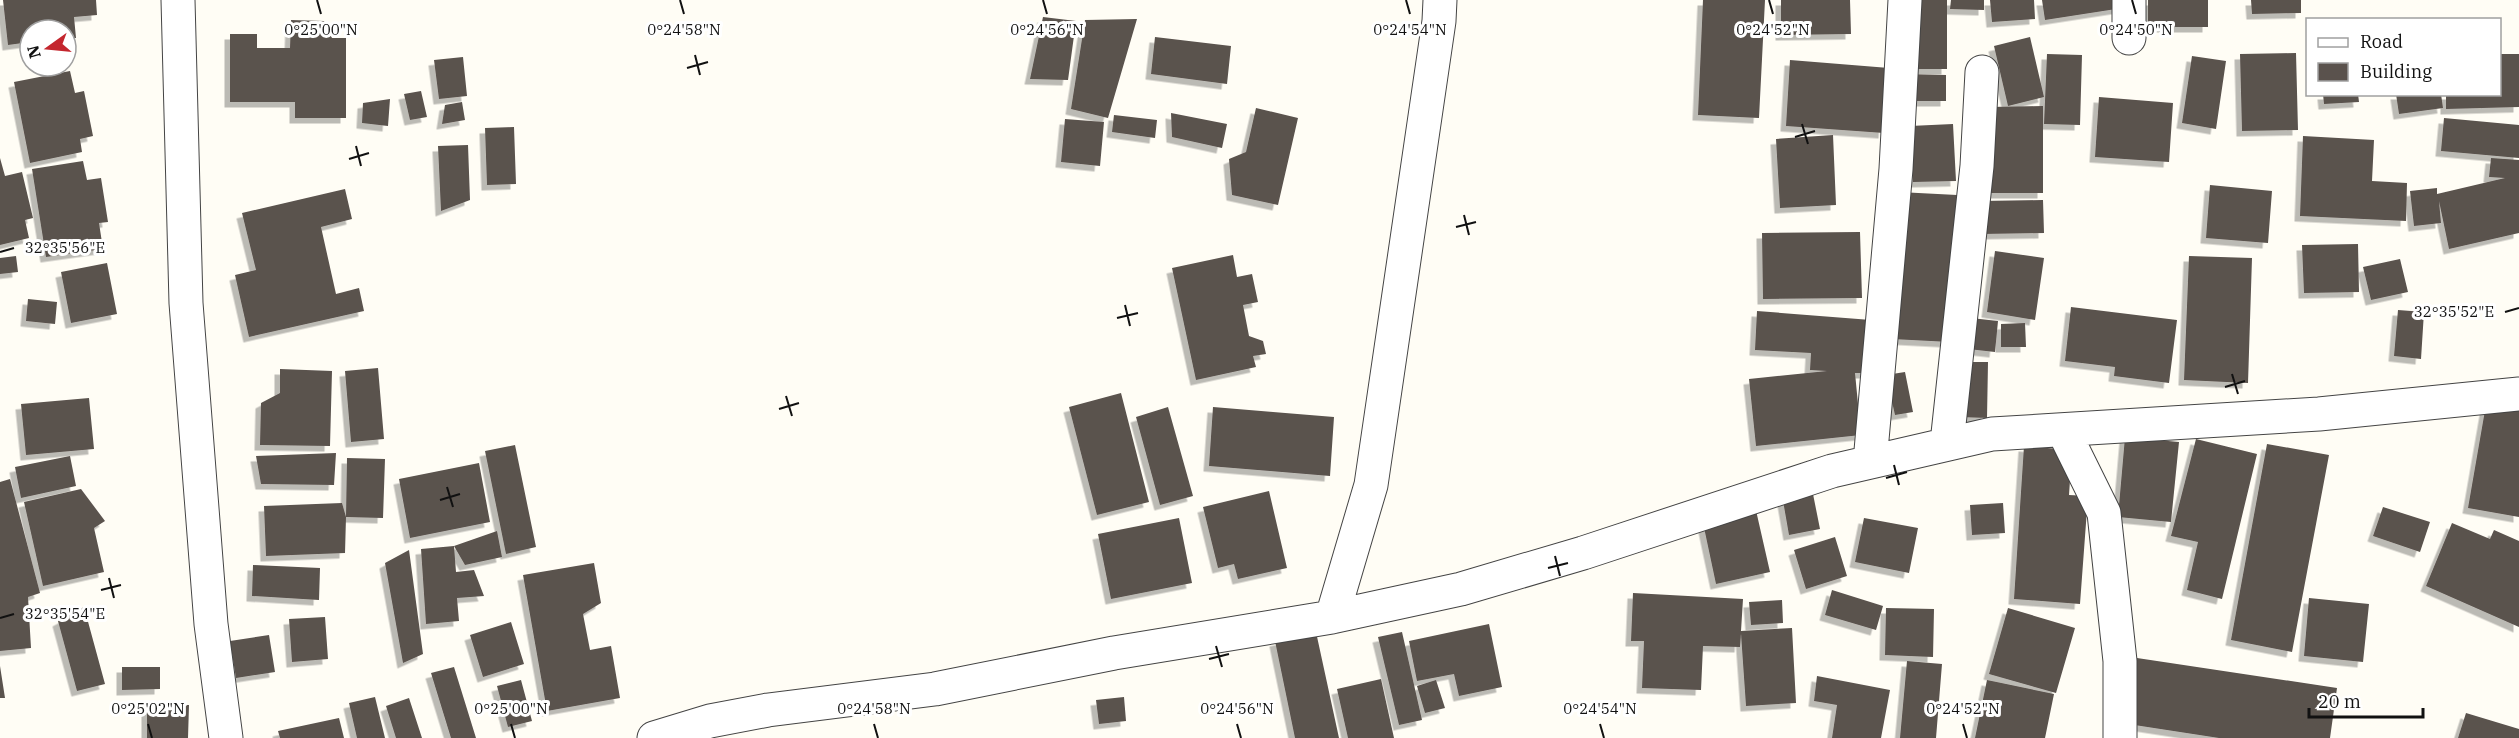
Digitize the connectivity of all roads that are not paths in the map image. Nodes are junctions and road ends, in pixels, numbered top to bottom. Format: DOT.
graph roads {
  1 [pos="177,0"];
  2 [pos="1440,0"];
  3 [pos="1905,0"];
  4 [pos="2129,0"];
  5 [pos="2129,38"];
  6 [pos="1982,72"];
  7 [pos="2518,391"];
  8 [pos="2063,430"];
  9 [pos="1947,443"];
  10 [pos="1870,462"];
  11 [pos="1332,618"];
  12 [pos="225,738"];
  13 [pos="654,738"];
  14 [pos="2120,738"];
  1 -- 12 [label="street"];
  2 -- 11 [label="street"];
  3 -- 10 [label="street"];
  4 -- 5 [label="street"];
  6 -- 9 [label="street"];
  7 -- 8 [label="street"];
  8 -- 9 [label="street"];
  8 -- 14 [label="street"];
  9 -- 10 [label="street"];
  10 -- 11 [label="street"];
  11 -- 13 [label="street"];
}
